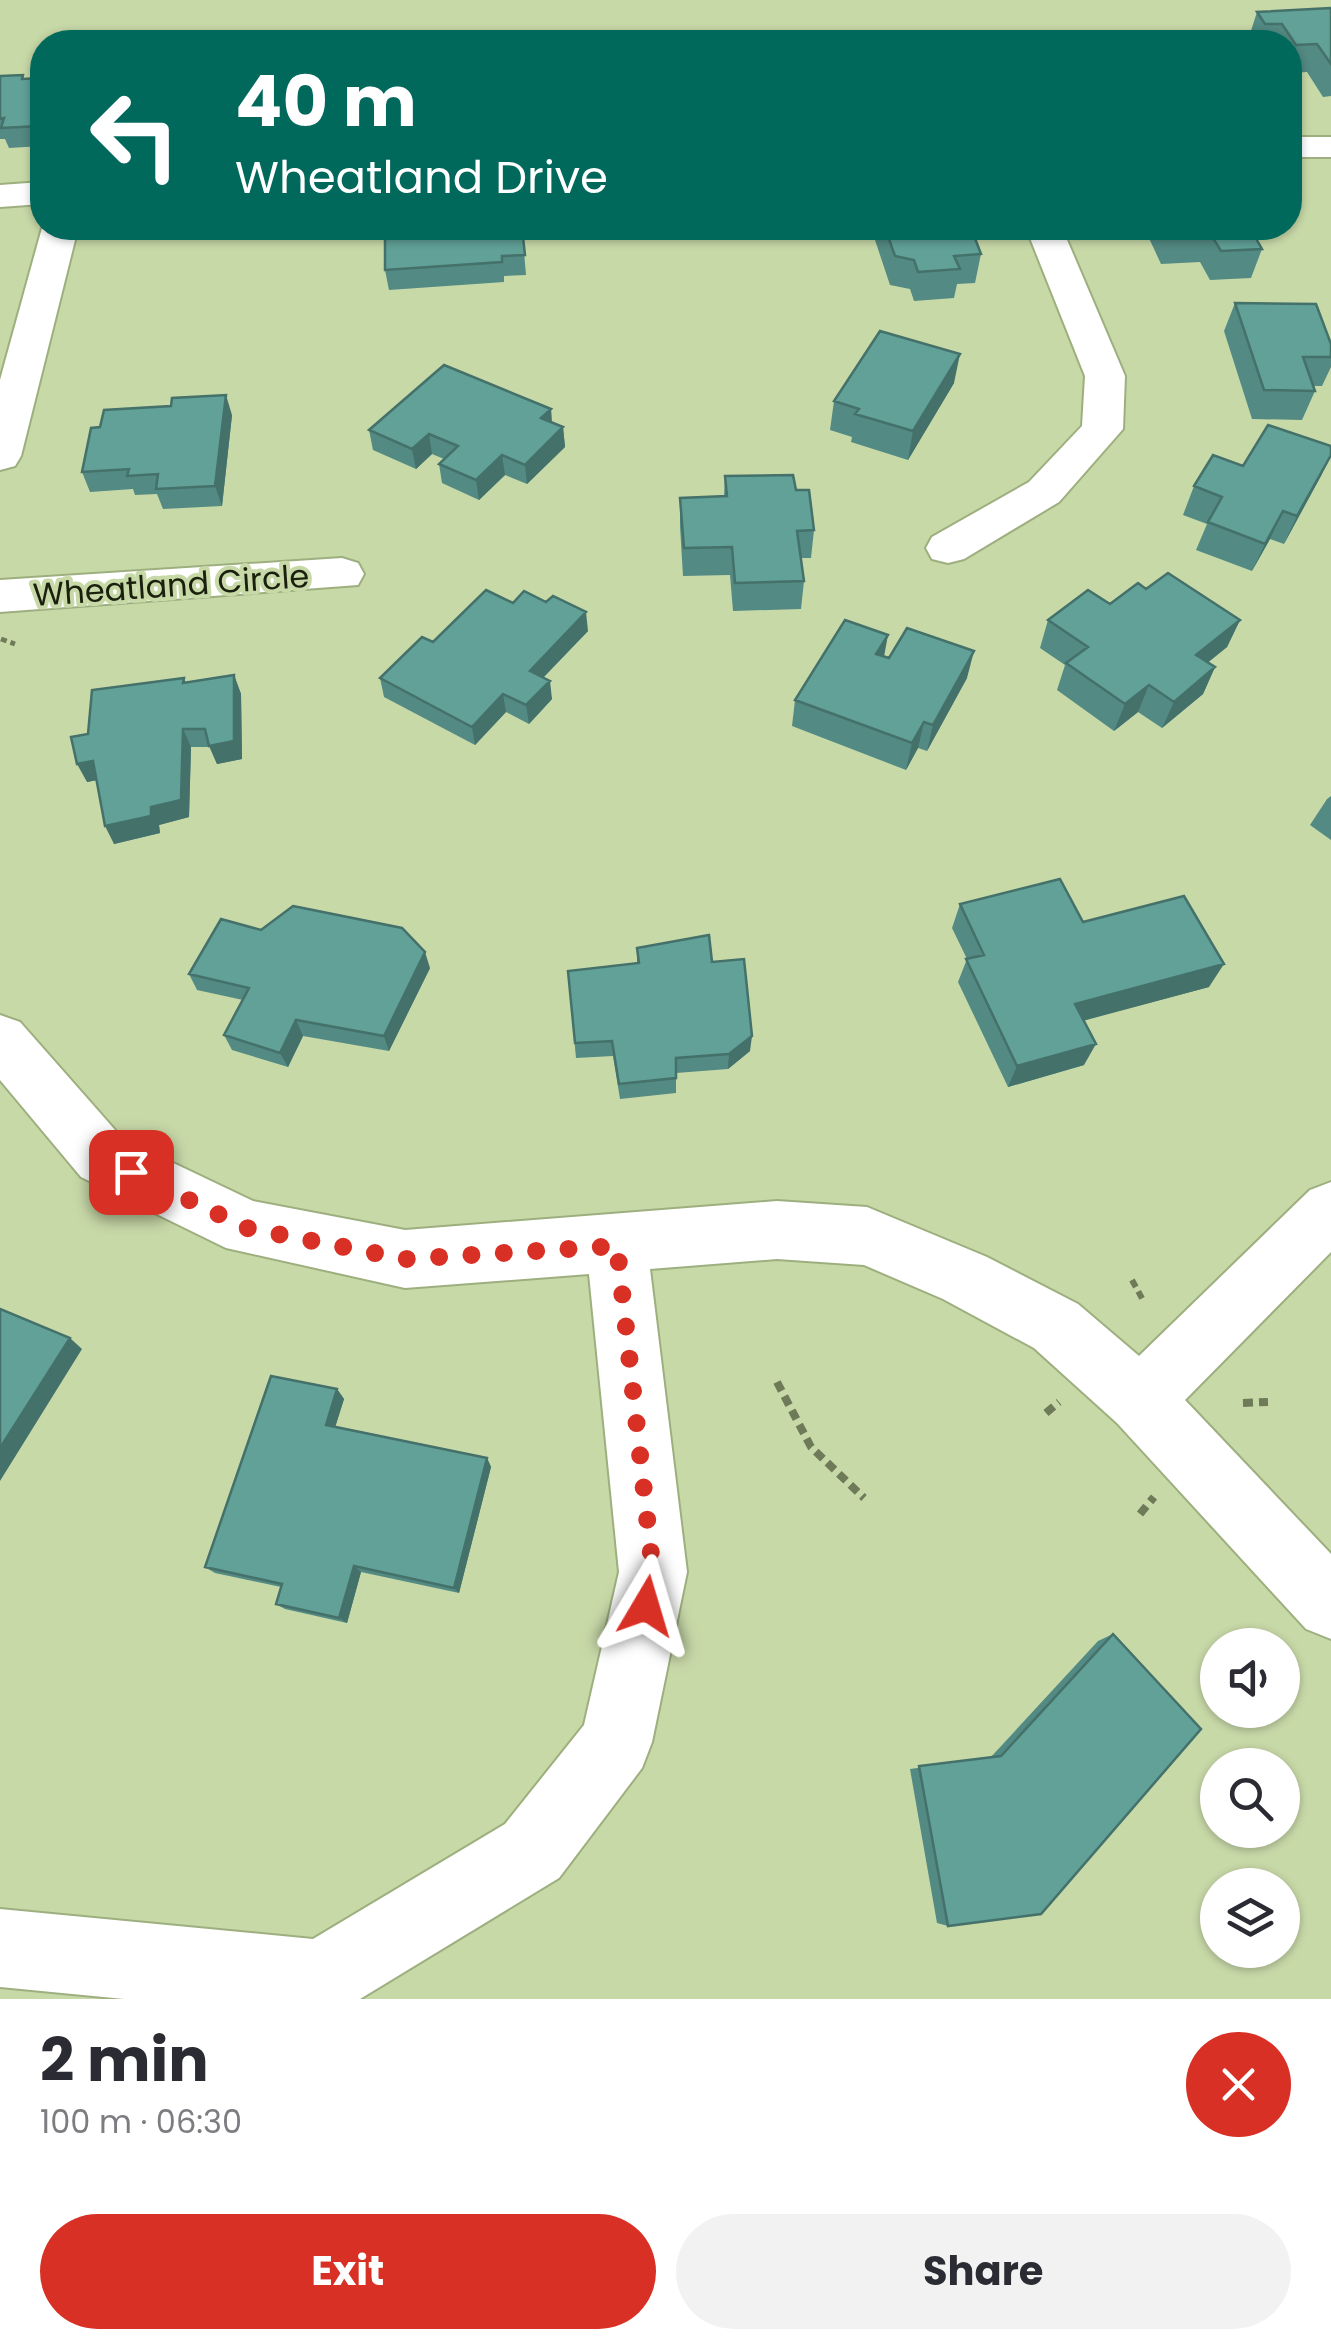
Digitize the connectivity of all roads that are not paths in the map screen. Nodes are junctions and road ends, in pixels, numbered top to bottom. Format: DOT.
graph roads {
  1 [pos="1302,147"];
  2 [pos="1331,147"];
  3 [pos="30,194"];
  4 [pos="0,196"];
  5 [pos="57,240"];
  6 [pos="1049,240"];
  7 [pos="0,456"];
  8 [pos="948,548"];
  9 [pos="342,574"];
  10 [pos="0,596"];
  11 [pos="0,1039"];
  12 [pos="1331,1210"];
  13 [pos="617,1246"];
  14 [pos="1140,1400"];
  15 [pos="1331,1604"];
  16 [pos="0,1948"];
  1 -- 2 [label="street"];
  3 -- 4 [label="street"];
  5 -- 7 [label="street"];
  6 -- 8 [label="street"];
  9 -- 10 [label="street, Wheatland Circle"];
  11 -- 13 [label="street"];
  12 -- 14 [label="street"];
  13 -- 14 [label="street"];
  13 -- 16 [label="street"];
  14 -- 15 [label="street"];
}
